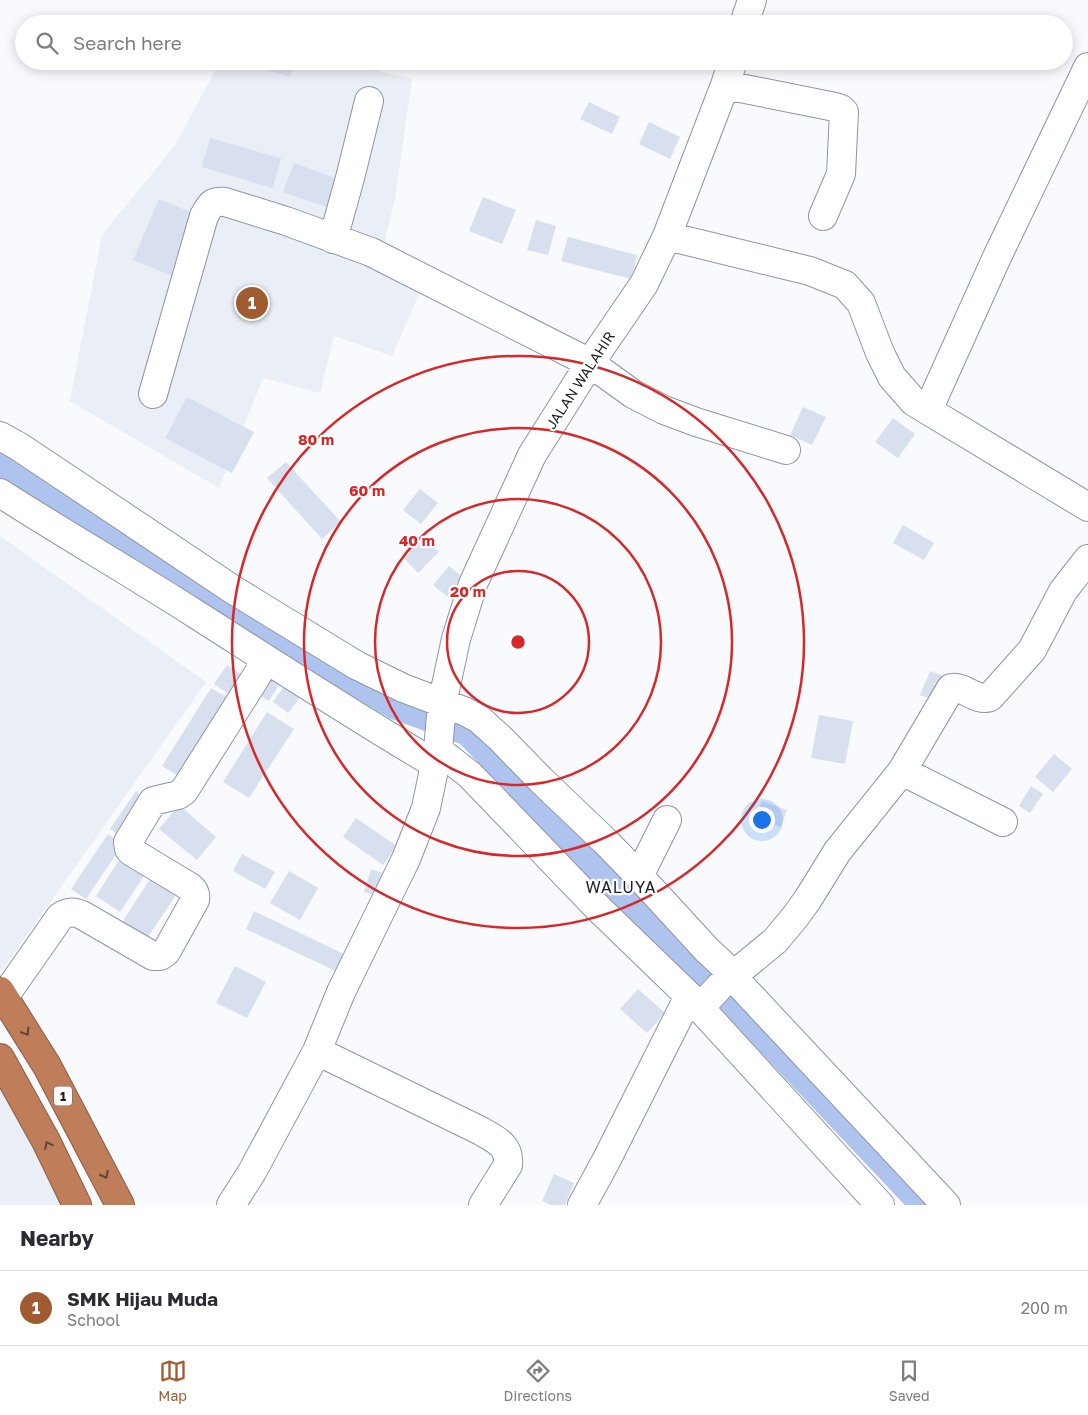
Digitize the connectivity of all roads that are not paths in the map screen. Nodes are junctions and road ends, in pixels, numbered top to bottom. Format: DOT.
graph roads {
  1 [pos="752,0"];
  2 [pos="747,15"];
  3 [pos="1088,67"];
  4 [pos="729,73"];
  5 [pos="369,101"];
  6 [pos="823,216"];
  7 [pos="667,236"];
  8 [pos="334,238"];
  9 [pos="590,364"];
  10 [pos="153,394"];
  11 [pos="928,410"];
  12 [pos="0,436"];
  13 [pos="786,450"];
  14 [pos="0,493"];
  15 [pos="1088,507"];
  16 [pos="1088,559"];
  17 [pos="252,607"];
  18 [pos="232,634"];
  19 [pos="266,660"];
  20 [pos="345,685"];
  21 [pos="441,706"];
  22 [pos="437,752"];
  23 [pos="902,771"];
  24 [pos="667,820"];
  25 [pos="1003,822"];
  26 [pos="639,876"];
  27 [pos="2,994"];
  28 [pos="709,994"];
  29 [pos="317,1051"];
  30 [pos="0,1058"];
  31 [pos="77,1205"];
  32 [pos="120,1205"];
  33 [pos="231,1205"];
  34 [pos="483,1205"];
  35 [pos="582,1205"];
  36 [pos="880,1205"];
  37 [pos="946,1205"];
  1 -- 2 [label="street"];
  3 -- 11 [label="street"];
  4 -- 6 [label="street"];
  4 -- 7 [label="street, JALAN WALAHIR"];
  5 -- 8 [label="street"];
  7 -- 9 [label="street, JALAN WALAHIR"];
  7 -- 11 [label="street"];
  8 -- 9 [label="street"];
  8 -- 10 [label="street"];
  9 -- 13 [label="street"];
  9 -- 21 [label="street, JALAN WALAHIR"];
  11 -- 15 [label="street"];
  12 -- 17 [label="street"];
  14 -- 18 [label="street"];
  16 -- 23 [label="street"];
  17 -- 18 [label="street"];
  17 -- 20 [label="street"];
  18 -- 19 [label="street"];
  19 -- 20 [label="street"];
  19 -- 27 [label="street"];
  20 -- 21 [label="street"];
  20 -- 22 [label="street"];
  21 -- 22 [label="street, JALAN WALAHIR"];
  21 -- 26 [label="street"];
  22 -- 28 [label="street"];
  22 -- 29 [label="street, JALAN WALAHIR"];
  23 -- 25 [label="street"];
  23 -- 28 [label="street"];
  24 -- 26 [label="street"];
  26 -- 28 [label="street"];
  27 -- 32 [label="highway, 1, one-way"];
  28 -- 35 [label="street"];
  28 -- 36 [label="street"];
  28 -- 37 [label="street"];
  29 -- 33 [label="street, JALAN WALAHIR"];
  29 -- 34 [label="street"];
  31 -- 30 [label="highway, one-way"];
}
